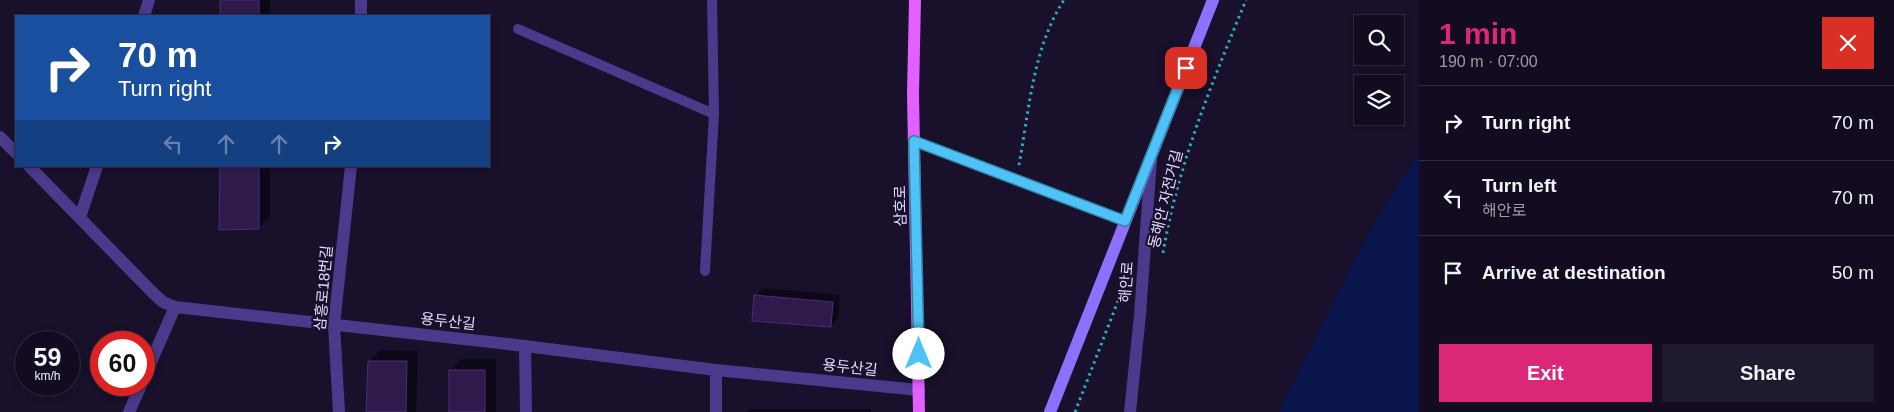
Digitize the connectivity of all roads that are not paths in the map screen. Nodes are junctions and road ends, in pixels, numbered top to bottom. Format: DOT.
graph roads {
  1 [pos="150,0"];
  2 [pos="360,0"];
  3 [pos="712,0"];
  4 [pos="915,0"];
  5 [pos="1213,0"];
  6 [pos="144,15"];
  7 [pos="361,15"];
  8 [pos="518,29"];
  9 [pos="714,114"];
  10 [pos="0,137"];
  11 [pos="914,141"];
  12 [pos="15,152"];
  13 [pos="1152,154"];
  14 [pos="30,167"];
  15 [pos="96,167"];
  16 [pos="351,167"];
  17 [pos="80,217"];
  18 [pos="1125,221"];
  19 [pos="705,271"];
  20 [pos="175,307"];
  21 [pos="334,325"];
  22 [pos="525,346"];
  23 [pos="155,353"];
  24 [pos="716,370"];
  25 [pos="919,390"];
  26 [pos="1058,390"];
  27 [pos="136,396"];
  28 [pos="129,412"];
  29 [pos="339,412"];
  30 [pos="526,412"];
  31 [pos="716,412"];
  32 [pos="919,412"];
  33 [pos="1041,412"];
  34 [pos="1050,412"];
  35 [pos="1130,412"];
  1 -- 6 [label="street"];
  2 -- 7 [label="street"];
  3 -- 9 [label="lane"];
  4 -- 11 [label="main road, 삼호로"];
  5 -- 13 [label="street, 해안로"];
  8 -- 9 [label="lane"];
  9 -- 19 [label="lane"];
  10 -- 12 [label="street"];
  11 -- 18 [label="lane"];
  11 -- 25 [label="main road, 삼호로"];
  13 -- 18 [label="street, 해안로"];
  13 -- 35 [label="street, 해안로"];
  14 -- 17 [label="street, 용두산길"];
  15 -- 17 [label="street"];
  16 -- 21 [label="street, 삼흥로18번길"];
  17 -- 20 [label="street, 용두산길"];
  18 -- 26 [label="street, 해안로"];
  20 -- 21 [label="street, 용두산길"];
  20 -- 23 [label="street"];
  21 -- 22 [label="street, 용두산길"];
  21 -- 29 [label="street, 삼흥로18번길"];
  22 -- 24 [label="street, 용두산길"];
  22 -- 30 [label="street"];
  24 -- 25 [label="street, 용두산길"];
  24 -- 31 [label="street"];
  25 -- 32 [label="main road, 삼호로"];
  26 -- 33 [label="street"];
  26 -- 34 [label="street"];
  27 -- 28 [label="street"];
}
